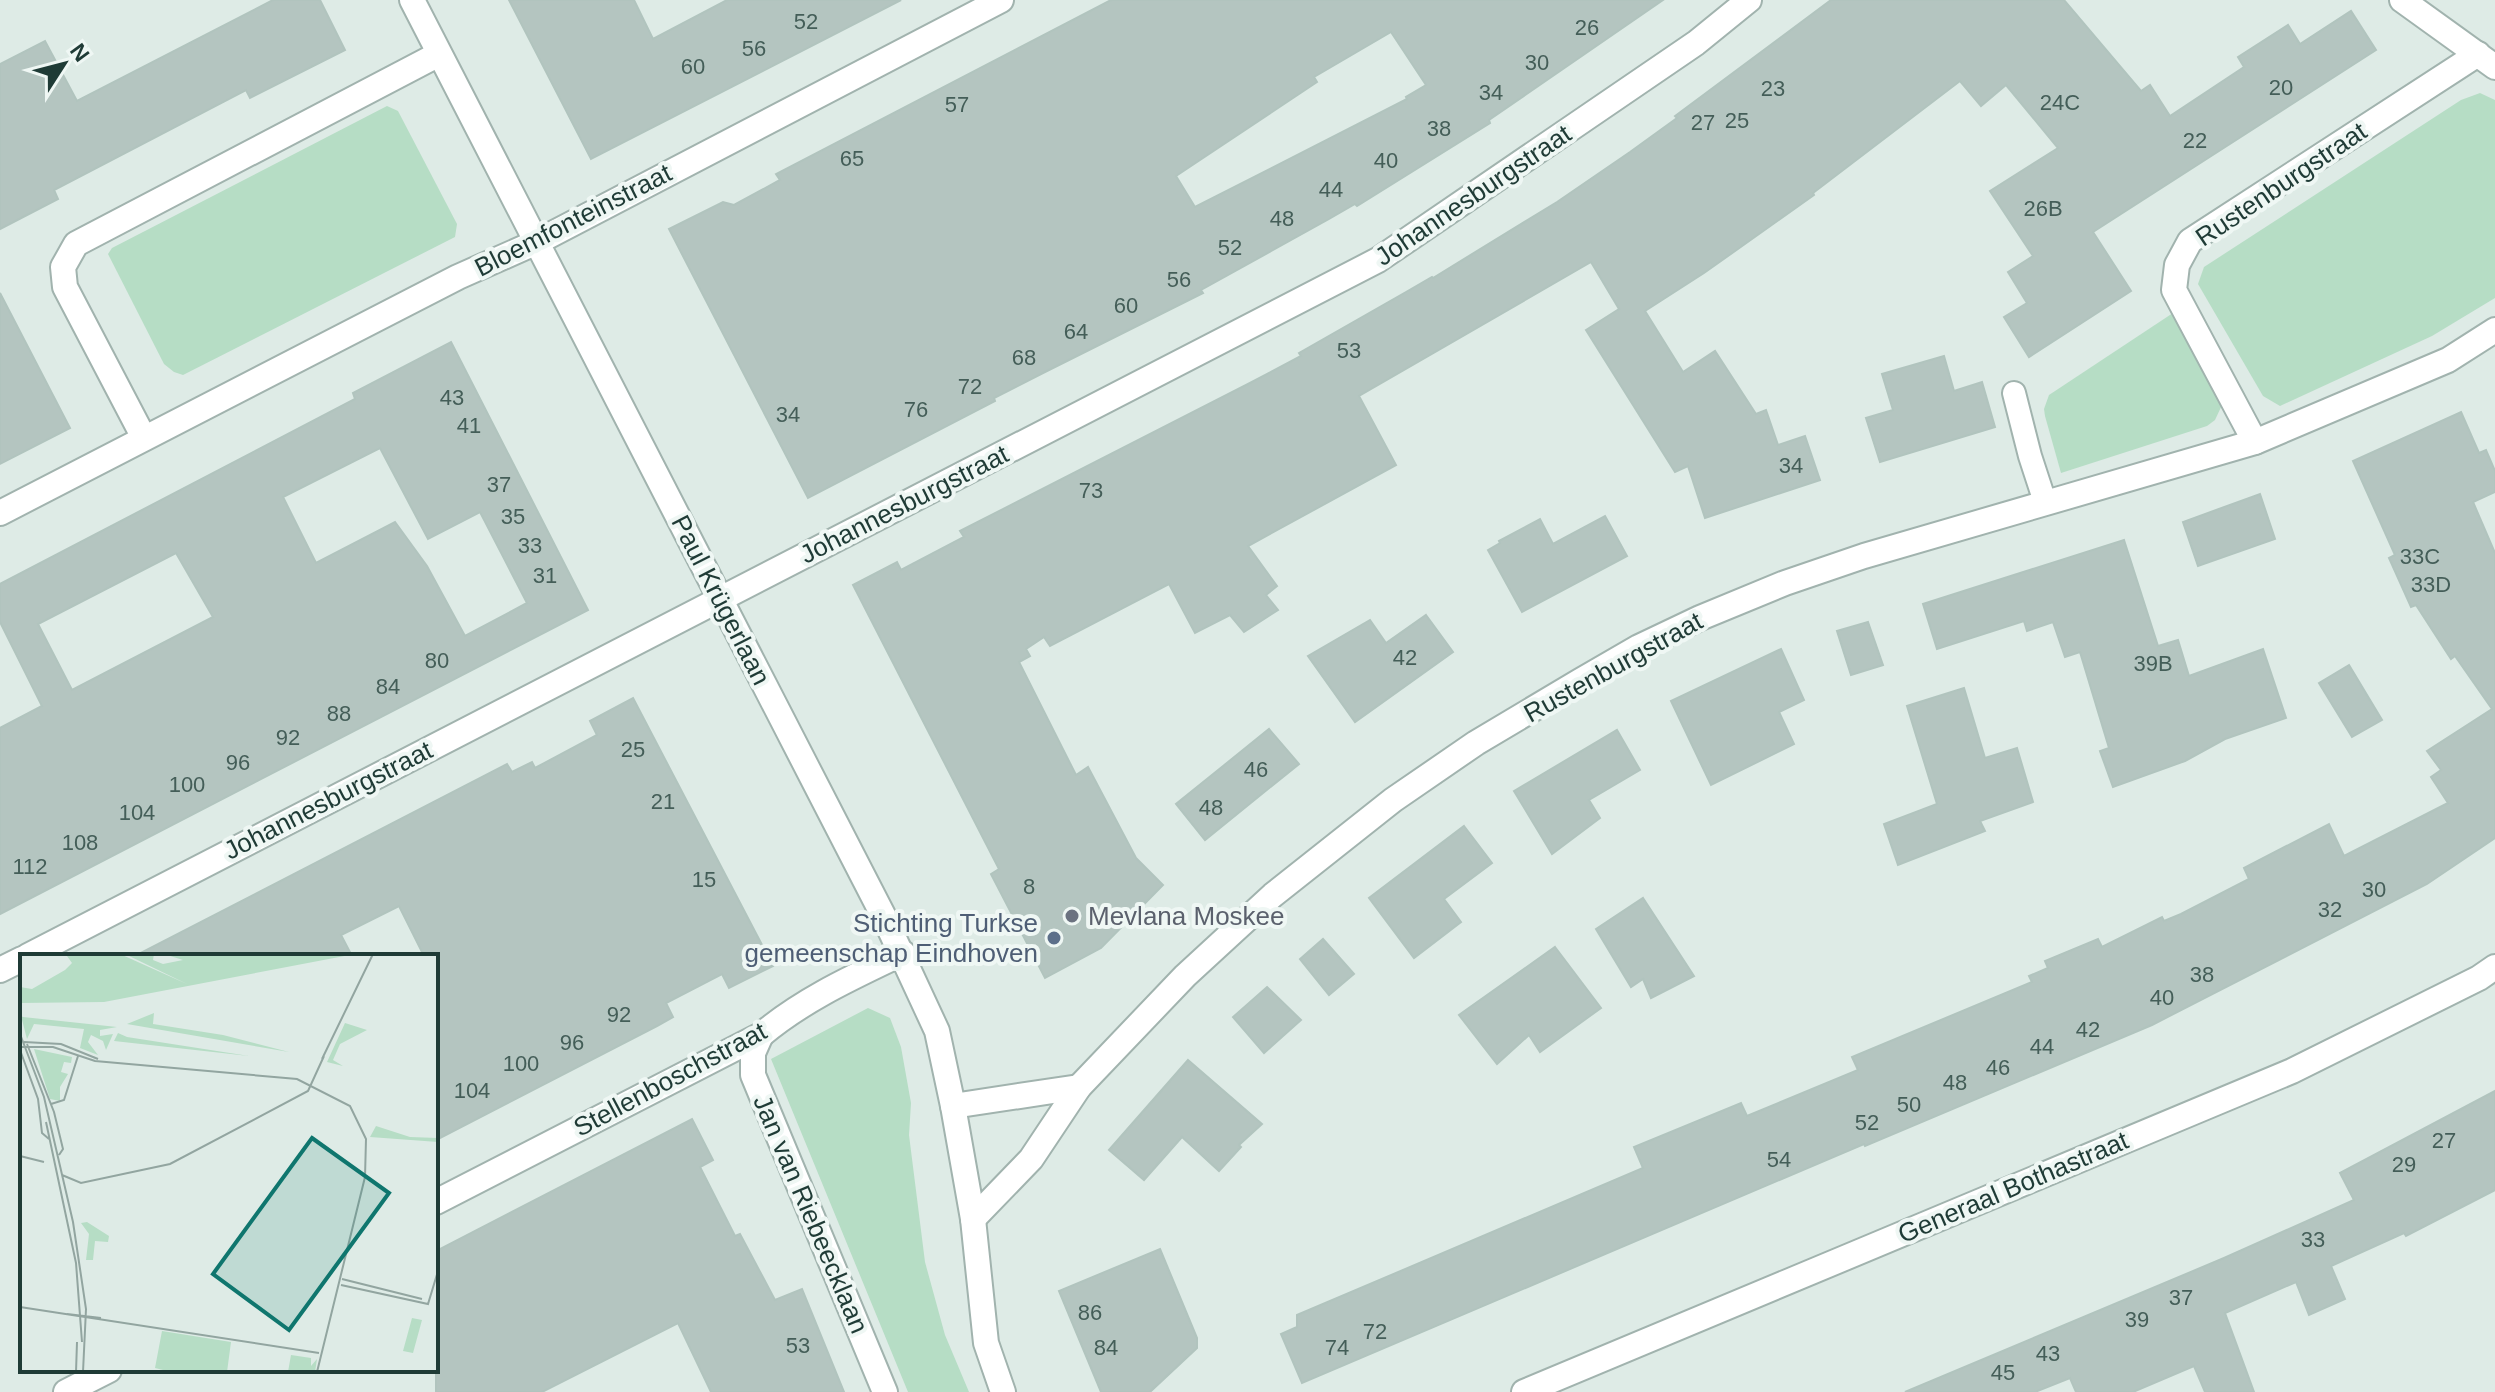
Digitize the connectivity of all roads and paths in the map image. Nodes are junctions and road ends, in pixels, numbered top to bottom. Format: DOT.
graph roads {
  1 [pos="412,0"];
  2 [pos="1001,0"];
  3 [pos="1749,0"];
  4 [pos="2402,0"];
  5 [pos="439,54"];
  6 [pos="2486,60"];
  7 [pos="537,242"];
  8 [pos="2495,330"];
  9 [pos="2014,393"];
  10 [pos="144,438"];
  11 [pos="2255,442"];
  12 [pos="2045,502"];
  13 [pos="0,513"];
  14 [pos="720,599"];
  15 [pos="903,953"];
  16 [pos="32,954"];
  17 [pos="20,960"];
  18 [pos="2495,967"];
  19 [pos="0,970"];
  20 [pos="761,1035"];
  21 [pos="1079,1087"];
  22 [pos="953,1106"];
  23 [pos="438,1201"];
  24 [pos="973,1219"];
  25 [pos="105,1372"];
  26 [pos="66,1392"];
  27 [pos="885,1392"];
  28 [pos="1003,1392"];
  29 [pos="1524,1392"];
  1 -- 5 [label="street, Paul Krügerlaan"];
  2 -- 7 [label="street, Bloemfonteinstraat"];
  3 -- 14 [label="street, Johannesburgstraat"];
  4 -- 6 [label="street"];
  5 -- 7 [label="street, Paul Krügerlaan"];
  5 -- 10 [label="street"];
  6 -- 11 [label="street, Rustenburgstraat"];
  7 -- 10 [label="street, Bloemfonteinstraat"];
  7 -- 14 [label="street, Paul Krügerlaan"];
  8 -- 11 [label="street, Rustenburgstraat"];
  9 -- 12 [label="lane"];
  10 -- 13 [label="street, Bloemfonteinstraat"];
  11 -- 12 [label="street, Rustenburgstraat"];
  12 -- 21 [label="street, Rustenburgstraat"];
  14 -- 15 [label="street, Paul Krügerlaan"];
  14 -- 16 [label="street, Johannesburgstraat"];
  15 -- 20 [label="street, Stellenboschstraat"];
  15 -- 22 [label="street, Paul Krügerlaan"];
  17 -- 19 [label="street"];
  18 -- 29 [label="street, Generaal Bothastraat"];
  20 -- 23 [label="street, Stellenboschstraat"];
  20 -- 27 [label="street, Jan van Riebeecklaan"];
  21 -- 22 [label="street"];
  21 -- 24 [label="street, Rustenburgstraat"];
  22 -- 24 [label="street, Paul Krügerlaan"];
  24 -- 28 [label="street"];
  25 -- 26 [label="street"];
}
